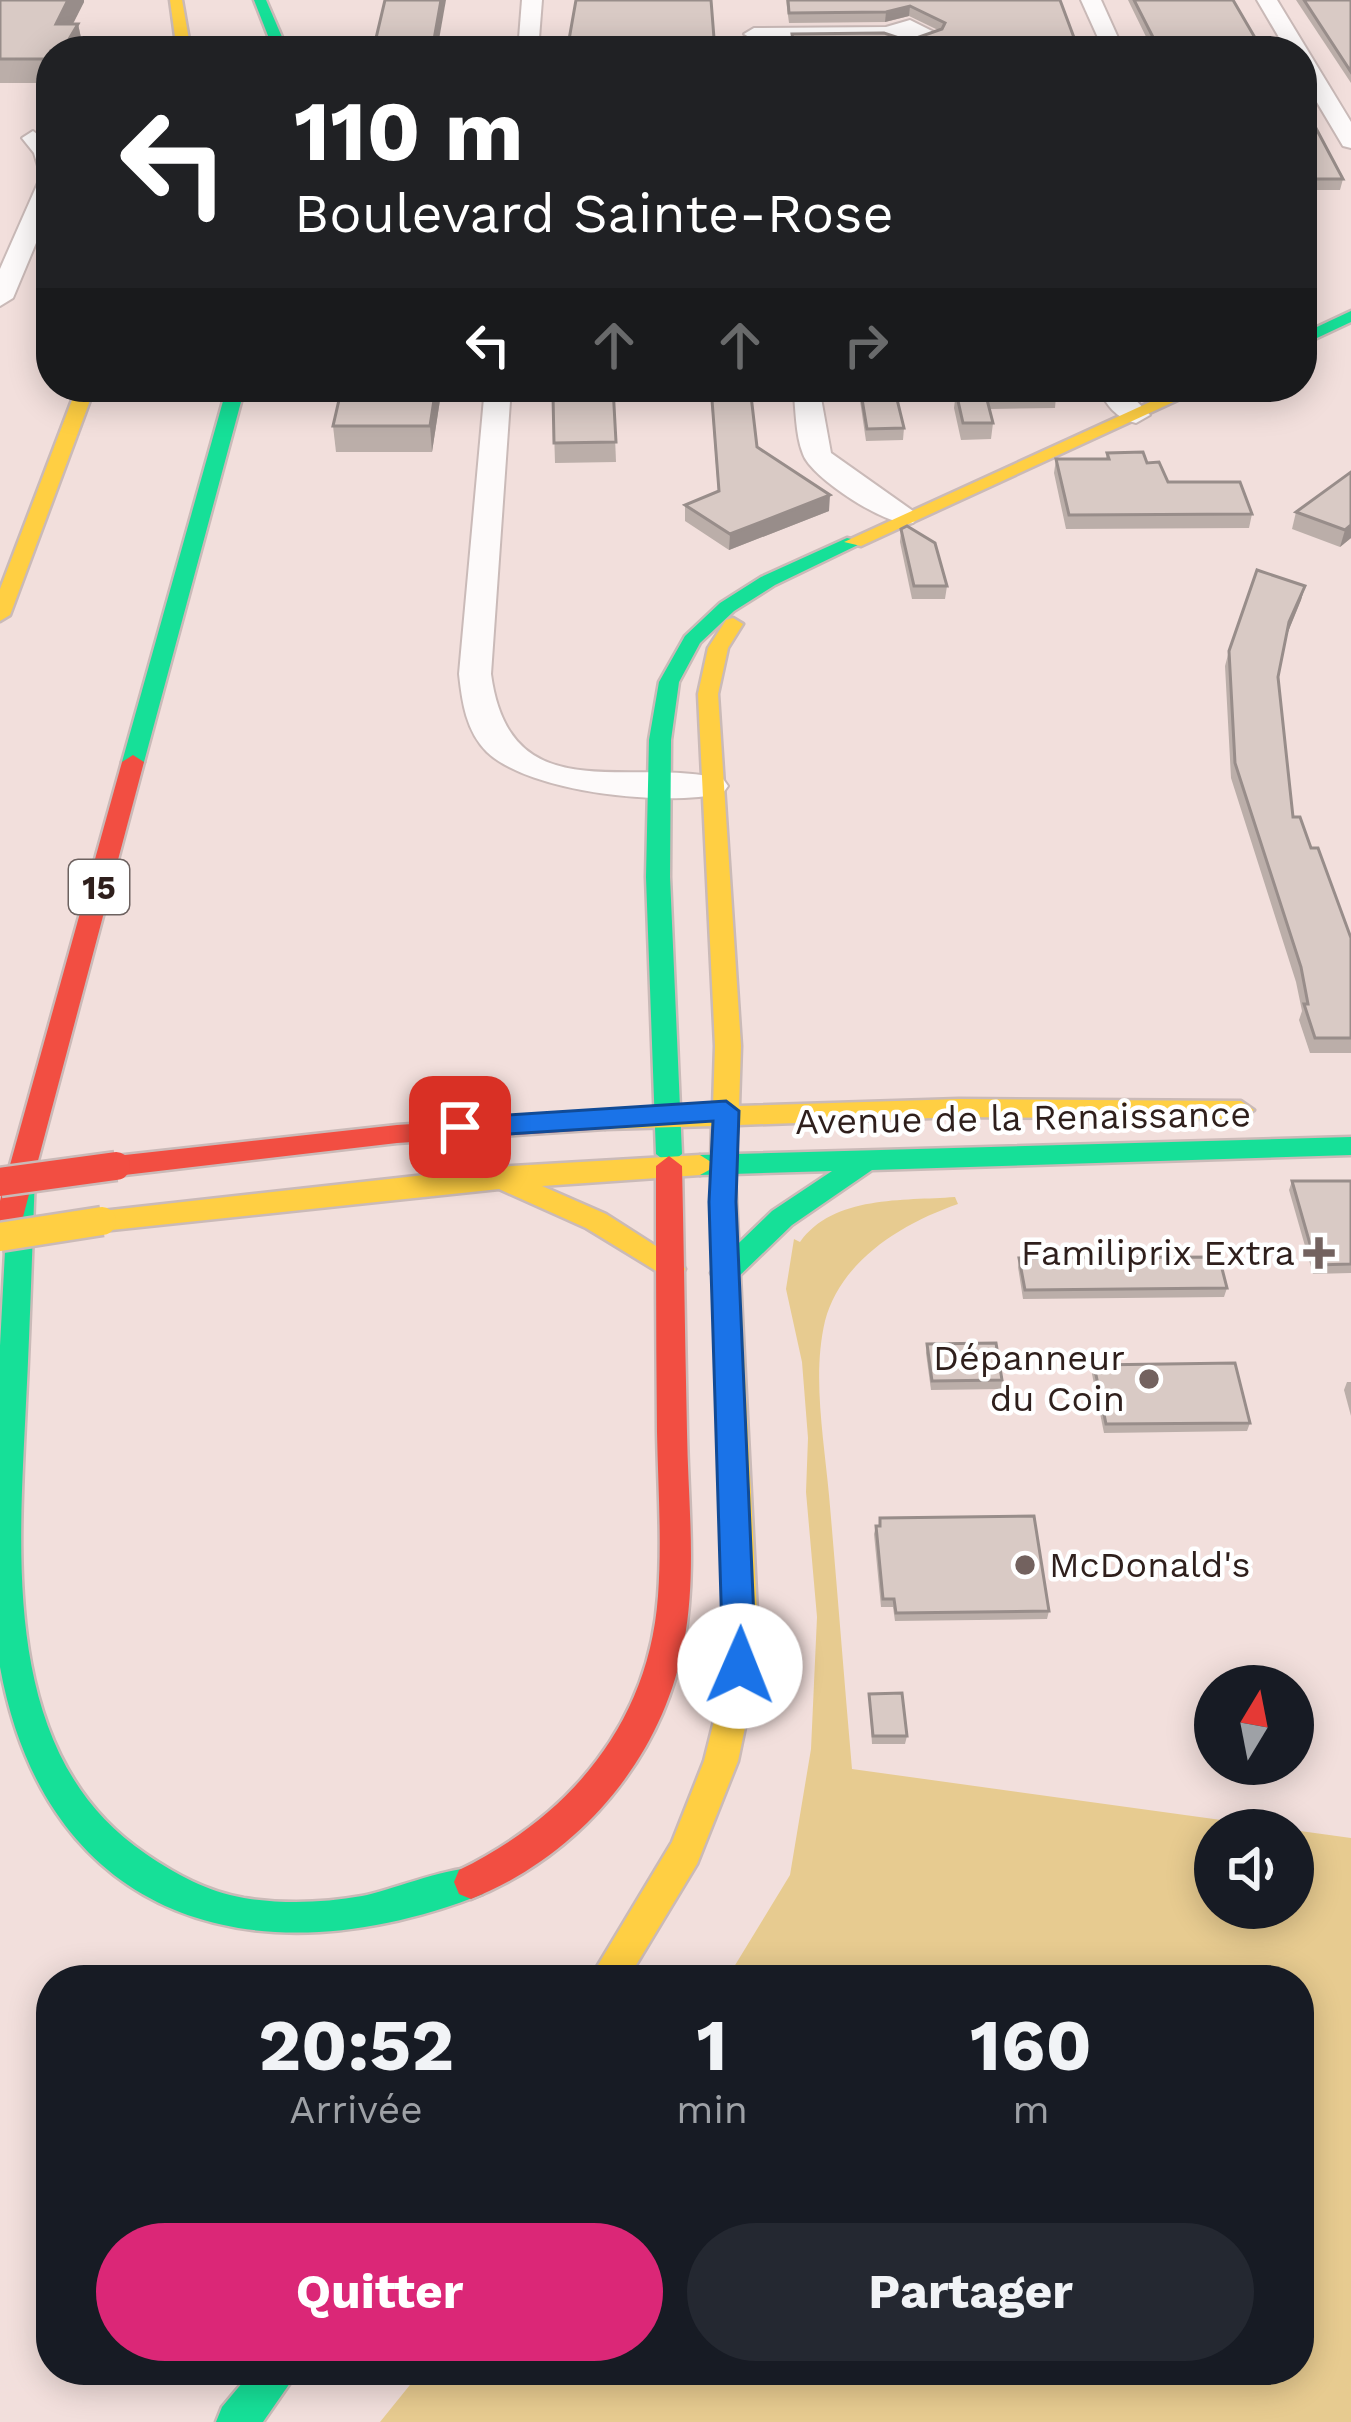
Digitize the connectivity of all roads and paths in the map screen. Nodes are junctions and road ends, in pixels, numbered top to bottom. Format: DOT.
graph roads {
  1 [pos="176,0"];
  2 [pos="260,0"];
  3 [pos="532,0"];
  4 [pos="1091,0"];
  5 [pos="1267,0"];
  6 [pos="754,32"];
  7 [pos="887,33"];
  8 [pos="182,36"];
  9 [pos="275,36"];
  10 [pos="529,36"];
  11 [pos="1107,36"];
  12 [pos="1288,36"];
  13 [pos="1317,84"];
  14 [pos="33,138"];
  15 [pos="1351,141"];
  16 [pos="36,142"];
  17 [pos="36,213"];
  18 [pos="0,298"];
  19 [pos="1350,317"];
  20 [pos="1317,327"];
  21 [pos="80,402"];
  22 [pos="232,402"];
  23 [pos="497,402"];
  24 [pos="808,402"];
  25 [pos="1118,402"];
  26 [pos="1164,402"];
  27 [pos="1136,415"];
  28 [pos="903,517"];
  29 [pos="795,568"];
  30 [pos="0,615"];
  31 [pos="659,784"];
  32 [pos="711,786"];
  33 [pos="714,1111"];
  34 [pos="1264,1111"];
  35 [pos="666,1114"];
  36 [pos="1351,1146"];
  37 [pos="870,1158"];
  38 [pos="697,1165"];
  39 [pos="11,1174"];
  40 [pos="496,1177"];
  41 [pos="0,1237"];
  42 [pos="0,1251"];
  43 [pos="671,1269"];
  44 [pos="725,1274"];
  45 [pos="617,1965"];
  46 [pos="267,2385"];
  47 [pos="237,2422"];
  1 -- 8 [label="main road"];
  2 -- 9 [label="main road"];
  3 -- 10 [label="street"];
  4 -- 11 [label="street"];
  5 -- 12 [label="street"];
  6 -- 7 [label="street"];
  13 -- 15 [label="street"];
  14 -- 16 [label="street"];
  17 -- 18 [label="street"];
  19 -- 20 [label="main road"];
  21 -- 30 [label="main road"];
  22 -- 39 [label="main road, 15"];
  23 -- 31 [label="street"];
  24 -- 28 [label="street"];
  25 -- 27 [label="street"];
  26 -- 27 [label="main road"];
  27 -- 28 [label="main road"];
  28 -- 29 [label="main road"];
  29 -- 31 [label="main road"];
  29 -- 32 [label="main road"];
  31 -- 32 [label="street"];
  31 -- 35 [label="main road"];
  32 -- 33 [label="main road"];
  33 -- 34 [label="main road, Avenue de la Renaissance"];
  33 -- 35 [label="main road, Avenue de la Renaissance"];
  33 -- 38 [label="main road"];
  35 -- 38 [label="main road"];
  35 -- 39 [label="main road, Avenue de la Renaissance, bridge"];
  36 -- 37 [label="main road, Avenue de la Renaissance"];
  37 -- 38 [label="main road, Avenue de la Renaissance"];
  37 -- 44 [label="main road"];
  38 -- 40 [label="main road, Avenue de la Renaissance"];
  38 -- 43 [label="main road"];
  38 -- 44 [label="main road"];
  39 -- 42 [label="main road, 15"];
  39 -- 43 [label="main road"];
  40 -- 41 [label="main road, Avenue de la Renaissance, bridge"];
  40 -- 43 [label="main road"];
  44 -- 45 [label="main road"];
  46 -- 47 [label="main road"];
}
